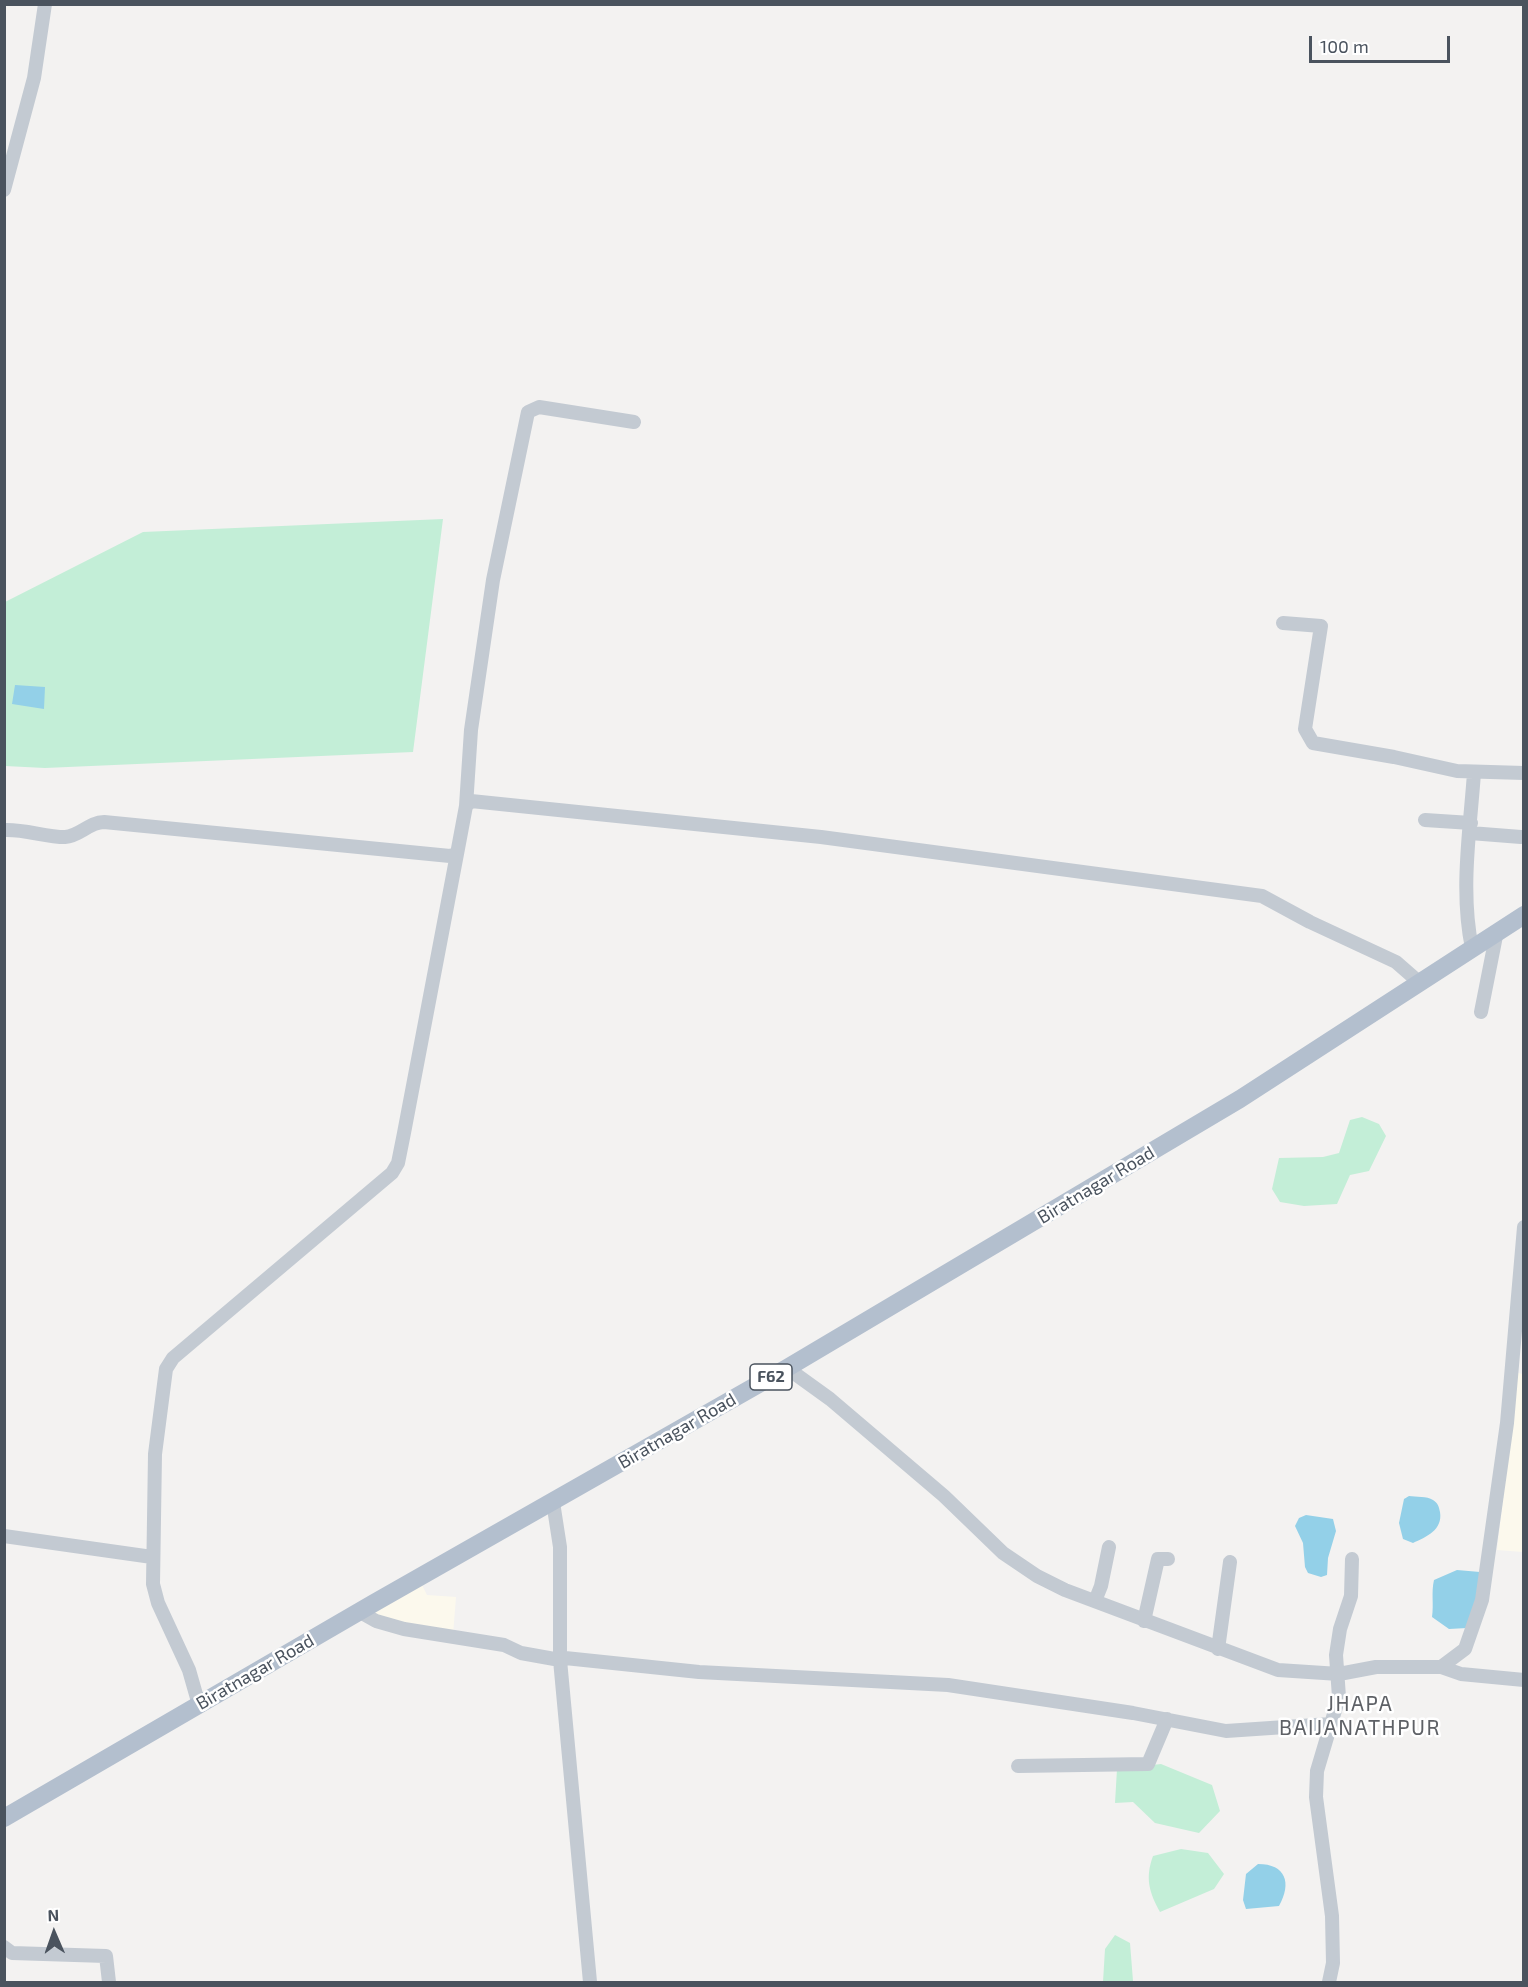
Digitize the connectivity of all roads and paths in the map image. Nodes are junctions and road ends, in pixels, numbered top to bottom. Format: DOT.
graph roads {
  1 [pos="45,4"];
  2 [pos="4,190"];
  3 [pos="634,422"];
  4 [pos="1283,623"];
  5 [pos="1474,773"];
  6 [pos="1524,773"];
  7 [pos="466,806"];
  8 [pos="1425,820"];
  9 [pos="1470,828"];
  10 [pos="4,830"];
  11 [pos="1521,837"];
  12 [pos="457,854"];
  13 [pos="1524,915"];
  14 [pos="1497,931"];
  15 [pos="1473,948"];
  16 [pos="1420,983"];
  17 [pos="1481,1012"];
  18 [pos="1524,1227"];
  19 [pos="786,1368"];
  20 [pos="553,1502"];
  21 [pos="4,1536"];
  22 [pos="1108,1547"];
  23 [pos="152,1557"];
  24 [pos="1167,1559"];
  25 [pos="1352,1559"];
  26 [pos="1230,1563"];
  27 [pos="1095,1601"];
  28 [pos="360,1612"];
  29 [pos="1144,1621"];
  30 [pos="1218,1649"];
  31 [pos="1465,1649"];
  32 [pos="560,1660"];
  33 [pos="1441,1666"];
  34 [pos="1340,1674"];
  35 [pos="1461,1674"];
  36 [pos="1524,1680"];
  37 [pos="199,1705"];
  38 [pos="1167,1719"];
  39 [pos="1330,1724"];
  40 [pos="1018,1766"];
  41 [pos="4,1818"];
  42 [pos="4,1947"];
  43 [pos="110,1983"];
  44 [pos="590,1983"];
  45 [pos="1329,1983"];
  1 -- 2 [label="street"];
  3 -- 7 [label="street"];
  4 -- 5 [label="street"];
  5 -- 6 [label="street"];
  5 -- 9 [label="street"];
  7 -- 12 [label="street"];
  7 -- 16 [label="street"];
  8 -- 9 [label="street"];
  9 -- 11 [label="street"];
  9 -- 15 [label="street"];
  10 -- 12 [label="street"];
  12 -- 23 [label="street"];
  13 -- 14 [label="main road, Biratnagar Road / F62"];
  14 -- 15 [label="main road, Biratnagar Road / F62"];
  14 -- 17 [label="street"];
  15 -- 16 [label="main road, Biratnagar Road / F62"];
  16 -- 19 [label="main road, Biratnagar Road / F62"];
  18 -- 31 [label="street"];
  19 -- 20 [label="main road, Biratnagar Road / F62"];
  19 -- 27 [label="street"];
  20 -- 28 [label="main road, Biratnagar Road / F62"];
  20 -- 32 [label="street"];
  21 -- 23 [label="street"];
  22 -- 27 [label="street"];
  23 -- 37 [label="street"];
  24 -- 29 [label="street"];
  25 -- 34 [label="street"];
  26 -- 30 [label="street"];
  27 -- 29 [label="street"];
  28 -- 32 [label="street"];
  28 -- 37 [label="main road, Biratnagar Road / F62"];
  29 -- 30 [label="street"];
  30 -- 34 [label="street"];
  31 -- 33 [label="street"];
  31 -- 35 [label="street"];
  32 -- 38 [label="street"];
  32 -- 44 [label="street"];
  33 -- 34 [label="street"];
  33 -- 35 [label="street"];
  34 -- 39 [label="street"];
  35 -- 36 [label="street"];
  37 -- 41 [label="main road, Biratnagar Road / F62"];
  38 -- 39 [label="street"];
  38 -- 40 [label="street"];
  39 -- 45 [label="street"];
  42 -- 43 [label="street"];
}
